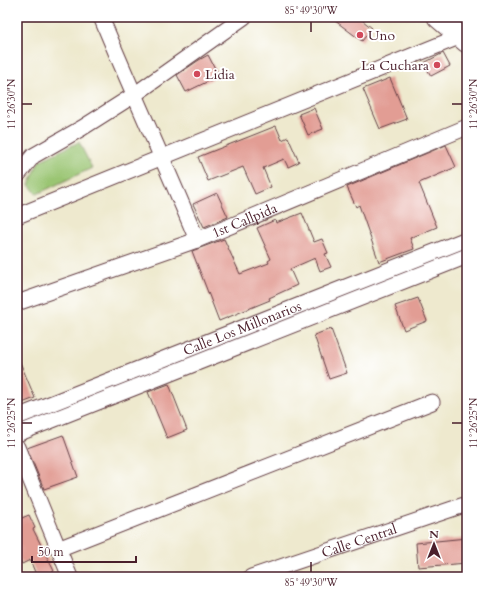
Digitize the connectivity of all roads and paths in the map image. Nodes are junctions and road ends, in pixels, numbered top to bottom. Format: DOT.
graph roads {
  1 [pos="101,17"];
  2 [pos="244,17"];
  3 [pos="438,17"];
  4 [pos="464,39"];
  5 [pos="134,95"];
  6 [pos="467,127"];
  7 [pos="163,157"];
  8 [pos="17,176"];
  9 [pos="17,216"];
  10 [pos="467,239"];
  11 [pos="197,240"];
  12 [pos="467,256"];
  13 [pos="17,303"];
  14 [pos="432,402"];
  15 [pos="17,417"];
  16 [pos="17,434"];
  17 [pos="17,447"];
  18 [pos="467,504"];
  19 [pos="58,549"];
  20 [pos="70,577"];
  21 [pos="251,577"];
  1 -- 5 [label="street"];
  2 -- 5 [label="street"];
  3 -- 4 [label="highway"];
  4 -- 7 [label="street"];
  5 -- 7 [label="street"];
  5 -- 8 [label="street"];
  6 -- 11 [label="street, 1st Callpida"];
  7 -- 9 [label="street"];
  7 -- 11 [label="street"];
  10 -- 15 [label="street, Calle Los Millonarios"];
  11 -- 13 [label="street, 1st Callpida"];
  12 -- 16 [label="street, Calle Los Millonarios"];
  14 -- 19 [label="street"];
  17 -- 19 [label="street"];
  18 -- 21 [label="street, Calle Central"];
  19 -- 20 [label="street"];
}
